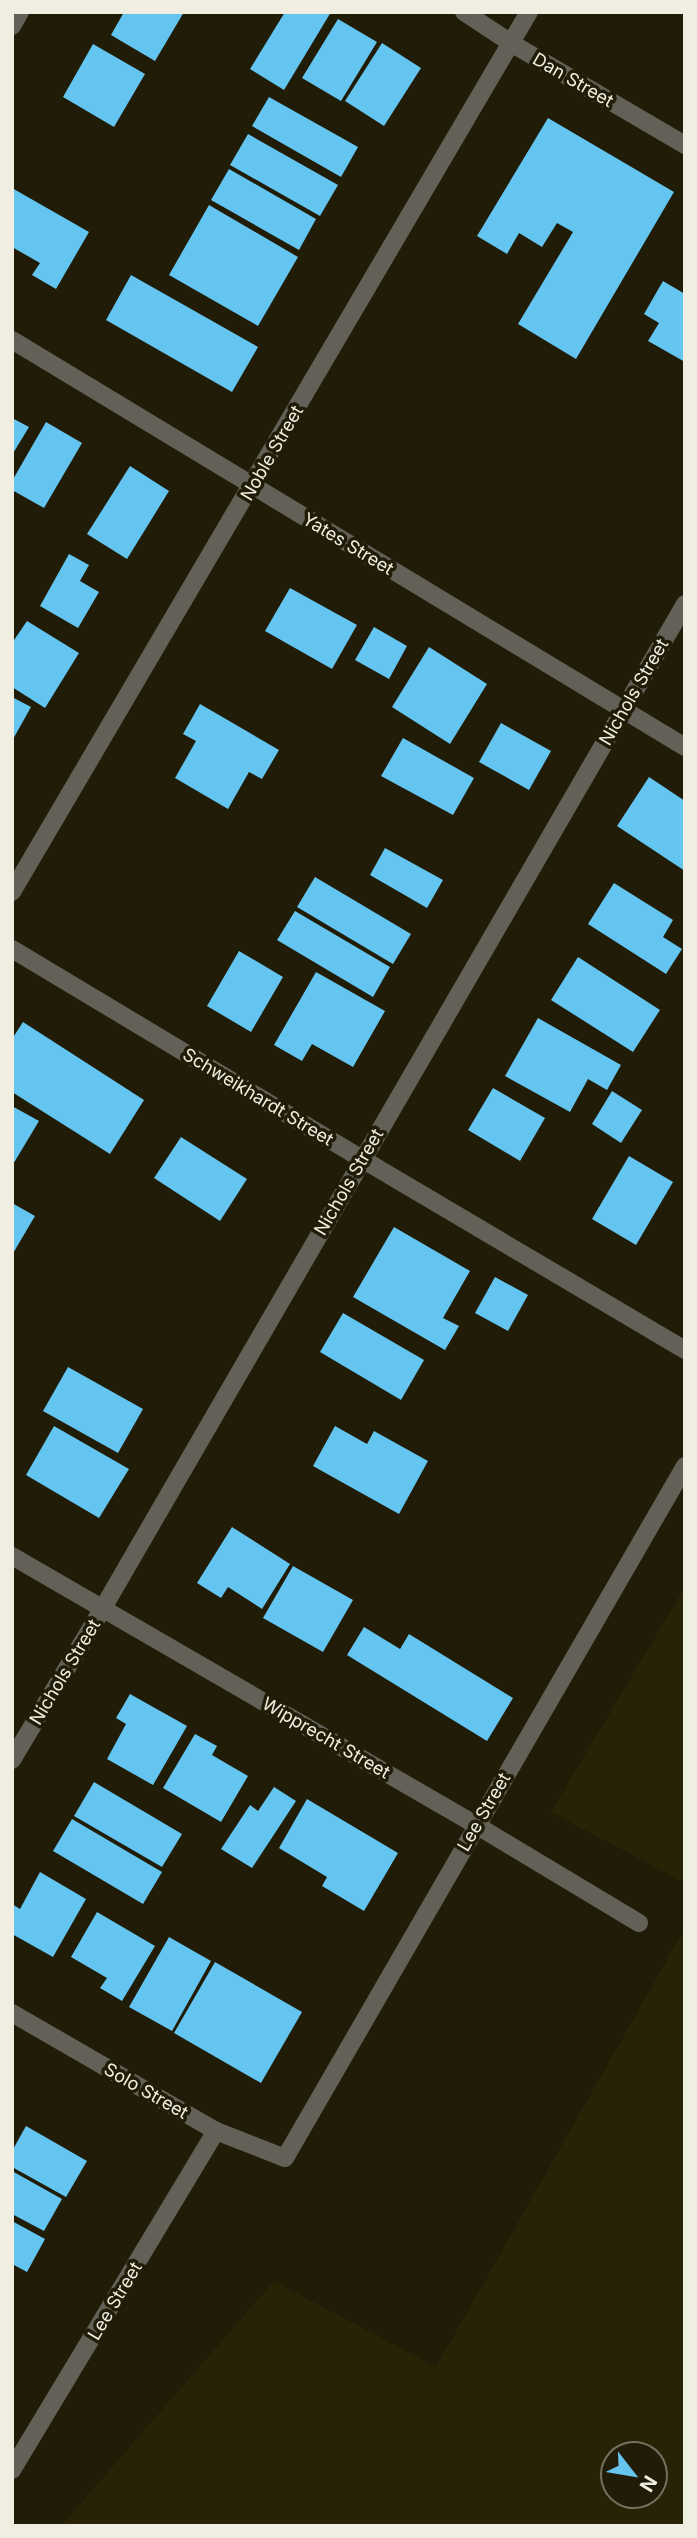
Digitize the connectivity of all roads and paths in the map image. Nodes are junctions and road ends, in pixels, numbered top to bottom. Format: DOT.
graph roads {
  1 [pos="20,12"];
  2 [pos="464,12"];
  3 [pos="529,12"];
  4 [pos="12,26"];
  5 [pos="511,43"];
  6 [pos="685,145"];
  7 [pos="12,340"];
  8 [pos="253,485"];
  9 [pos="685,604"];
  10 [pos="622,711"];
  11 [pos="685,747"];
  12 [pos="12,892"];
  13 [pos="12,949"];
  14 [pos="362,1160"];
  15 [pos="685,1350"];
  16 [pos="685,1466"];
  17 [pos="12,1556"];
  18 [pos="103,1608"];
  19 [pos="12,1759"];
  20 [pos="476,1825"];
  21 [pos="639,1923"];
  22 [pos="12,2013"];
  23 [pos="216,2131"];
  24 [pos="285,2158"];
  25 [pos="12,2470"];
  1 -- 4 [label="street"];
  2 -- 5 [label="street, Dan Street"];
  3 -- 5 [label="street, Noble Street"];
  5 -- 6 [label="street, Dan Street"];
  5 -- 8 [label="street, Noble Street"];
  7 -- 8 [label="street, Yates Street"];
  8 -- 10 [label="street, Yates Street"];
  8 -- 12 [label="street, Noble Street"];
  9 -- 10 [label="street, Nichols Street"];
  10 -- 11 [label="street, Yates Street"];
  10 -- 14 [label="street, Nichols Street"];
  13 -- 14 [label="street, Schweikhardt Street"];
  14 -- 15 [label="street, Schweikhardt Street"];
  14 -- 18 [label="street, Nichols Street"];
  16 -- 20 [label="street, Lee Street"];
  17 -- 18 [label="street, Wipprecht Street"];
  18 -- 19 [label="street, Nichols Street"];
  18 -- 20 [label="street, Wipprecht Street"];
  20 -- 21 [label="street, Wipprecht Street"];
  20 -- 24 [label="street, Lee Street"];
  22 -- 23 [label="street, Solo Street"];
  23 -- 24 [label="street, Solo Street"];
  23 -- 25 [label="street, Lee Street"];
}
